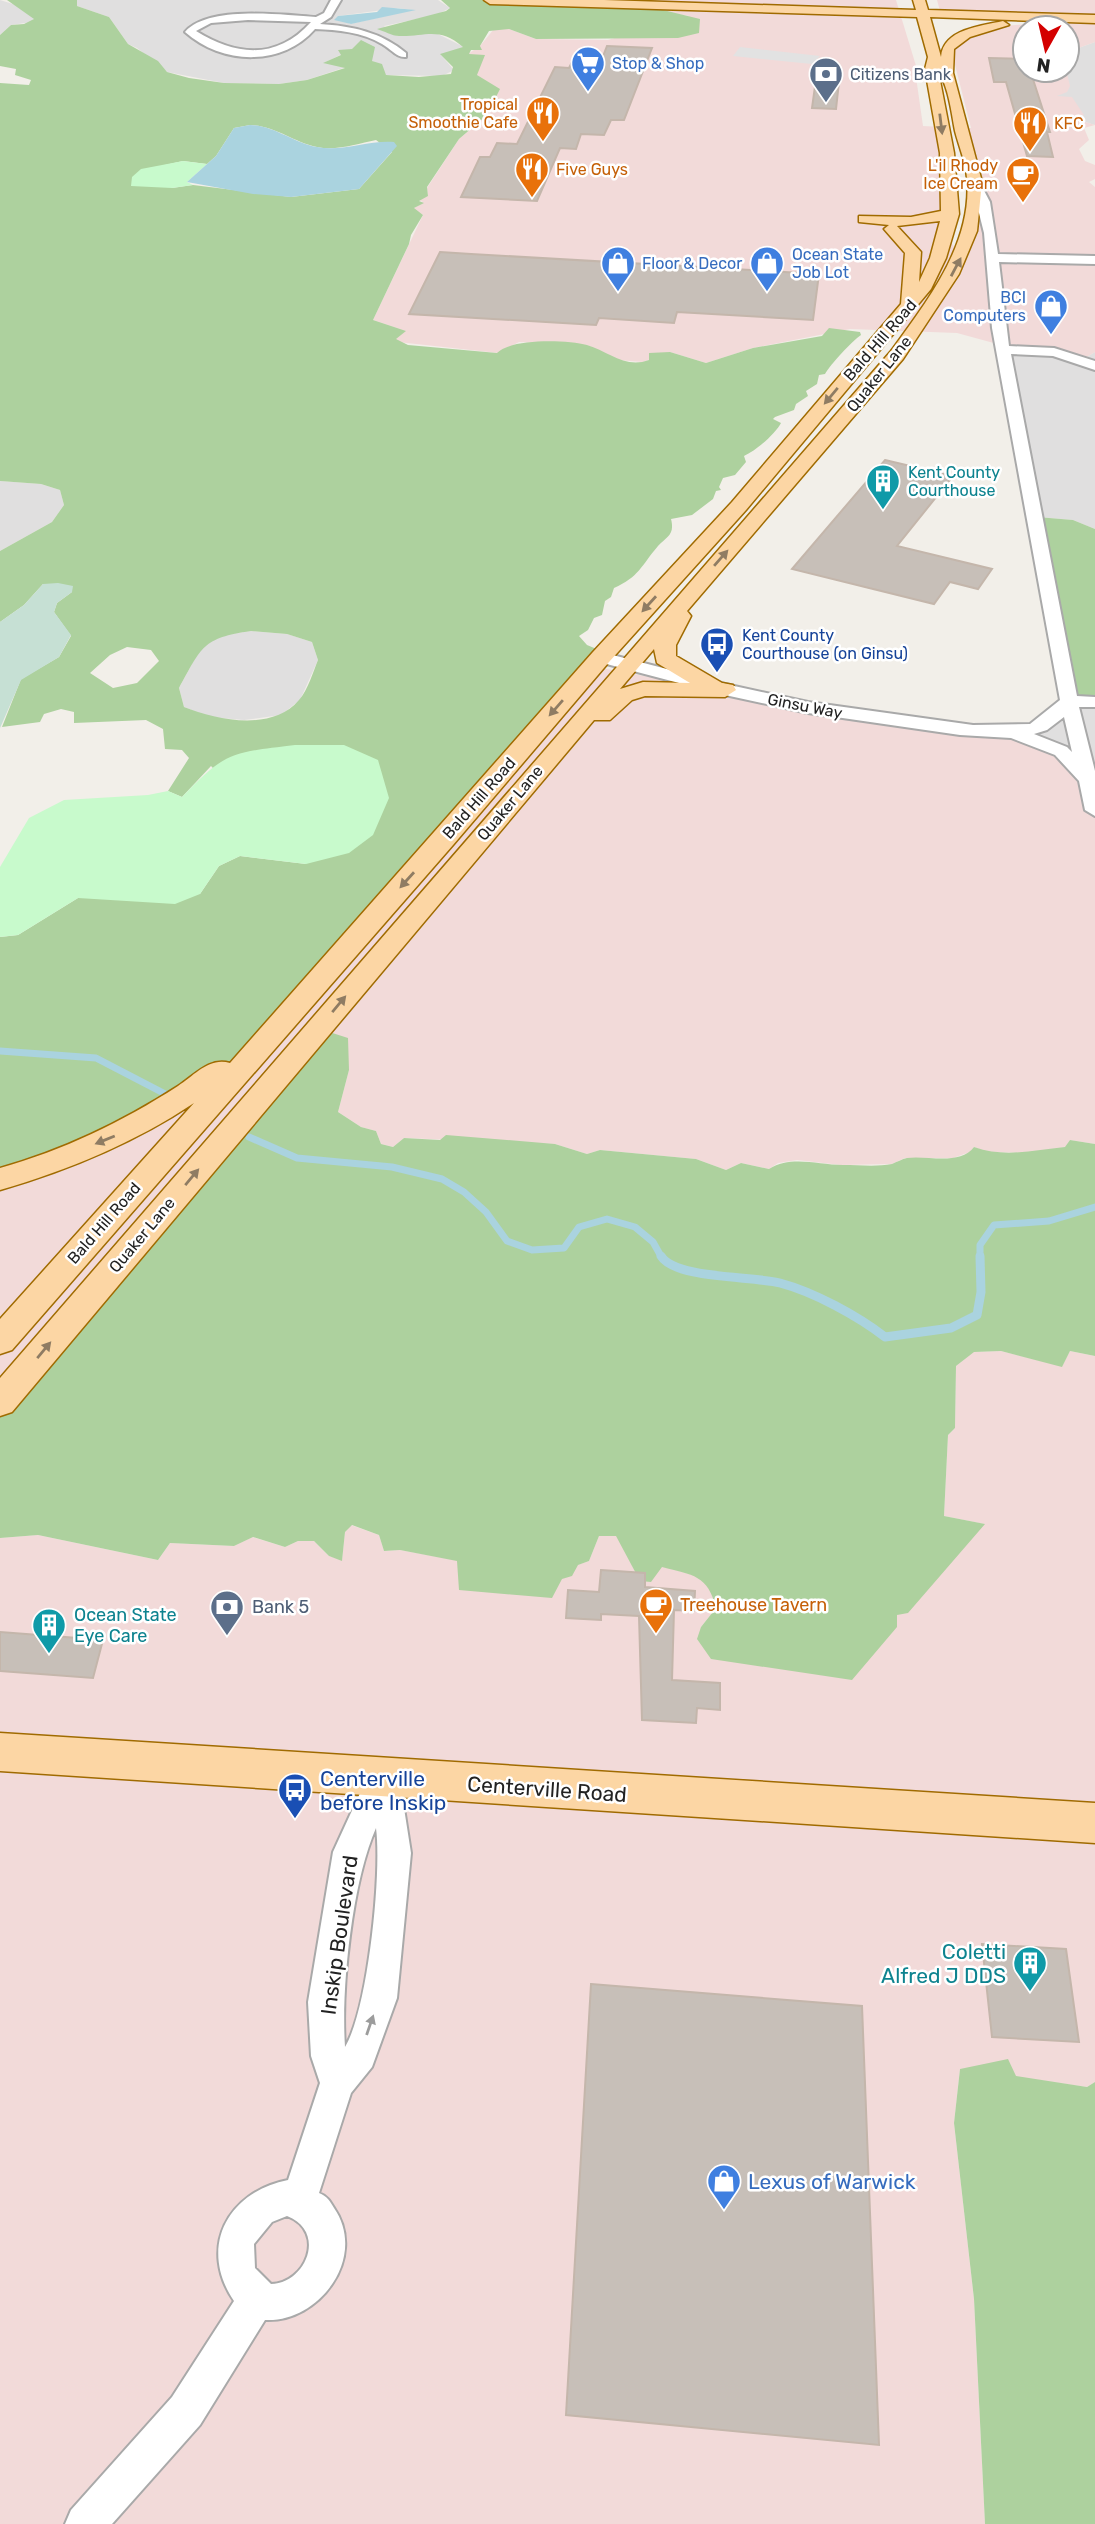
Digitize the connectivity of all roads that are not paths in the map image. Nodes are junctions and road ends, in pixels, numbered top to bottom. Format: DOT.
graph roads {
  1 [pos="336,0"];
  2 [pos="490,0"];
  3 [pos="919,0"];
  4 [pos="316,9"];
  5 [pos="860,13"];
  6 [pos="923,15"];
  7 [pos="1095,19"];
  8 [pos="316,23"];
  9 [pos="929,36"];
  10 [pos="402,55"];
  11 [pos="934,57"];
  12 [pos="948,71"];
  13 [pos="948,160"];
  14 [pos="972,161"];
  15 [pos="975,183"];
  16 [pos="951,214"];
  17 [pos="864,219"];
  18 [pos="892,229"];
  19 [pos="993,258"];
  20 [pos="1095,260"];
  21 [pos="909,309"];
  22 [pos="1003,349"];
  23 [pos="1095,366"];
  24 [pos="694,589"];
  25 [pos="601,657"];
  26 [pos="628,665"];
  27 [pos="724,691"];
  28 [pos="1069,701"];
  29 [pos="1095,702"];
  30 [pos="1013,732"];
  31 [pos="1088,784"];
  32 [pos="512,800"];
  33 [pos="1095,810"];
  34 [pos="295,1005"];
  35 [pos="0,1178"];
  36 [pos="0,1341"];
  37 [pos="0,1402"];
  38 [pos="0,1752"];
  39 [pos="384,1776"];
  40 [pos="1095,1823"];
  41 [pos="337,2083"];
  42 [pos="299,2200"];
  43 [pos="258,2297"];
  44 [pos="85,2524"];
  1 -- 8 [label="street"];
  2 -- 5 [label="main road"];
  3 -- 6 [label="main road"];
  4 -- 8 [label="street"];
  5 -- 6 [label="main road"];
  5 -- 9 [label="main road"];
  6 -- 7 [label="main road"];
  6 -- 9 [label="main road"];
  7 -- 12 [label="main road"];
  8 -- 8 [label="street"];
  8 -- 10 [label="street"];
  9 -- 11 [label="main road"];
  11 -- 12 [label="main road"];
  11 -- 13 [label="main road, one-way"];
  12 -- 14 [label="main road, Quaker Lane"];
  13 -- 14 [label="main road"];
  13 -- 16 [label="main road"];
  14 -- 15 [label="main road, Quaker Lane"];
  15 -- 19 [label="street, Quaker Lane"];
  24 -- 15 [label="main road, Quaker Lane, one-way"];
  16 -- 17 [label="main road"];
  16 -- 21 [label="main road, Bald Hill Road"];
  18 -- 21 [label="main road"];
  19 -- 20 [label="street"];
  19 -- 22 [label="street, Quaker Lane"];
  21 -- 25 [label="main road, Bald Hill Road, one-way"];
  22 -- 23 [label="street"];
  22 -- 28 [label="street, Quaker Lane"];
  24 -- 26 [label="main road, Quaker Lane"];
  24 -- 27 [label="main road"];
  25 -- 26 [label="street, Ginsu Way"];
  25 -- 34 [label="main road, Bald Hill Road, one-way"];
  26 -- 27 [label="street, Ginsu Way"];
  26 -- 32 [label="main road, Quaker Lane"];
  27 -- 30 [label="street, Ginsu Way"];
  27 -- 32 [label="main road"];
  28 -- 29 [label="street"];
  28 -- 30 [label="street, Ginsu Way"];
  28 -- 31 [label="street, Quaker Lane"];
  30 -- 31 [label="street, Ginsu Way"];
  31 -- 33 [label="street, Quaker Lane"];
  37 -- 32 [label="main road, Quaker Lane, one-way"];
  34 -- 35 [label="main road, one-way"];
  34 -- 36 [label="main road, Bald Hill Road"];
  38 -- 39 [label="main road, Centerville Road"];
  39 -- 40 [label="main road, Centerville Road"];
  39 -- 41 [label="street, Inskip Boulevard"];
  41 -- 39 [label="street, one-way"];
  41 -- 42 [label="street"];
  42 -- 43 [label="street"];
  42 -- 43 [label="street"];
  43 -- 44 [label="street"];
}
